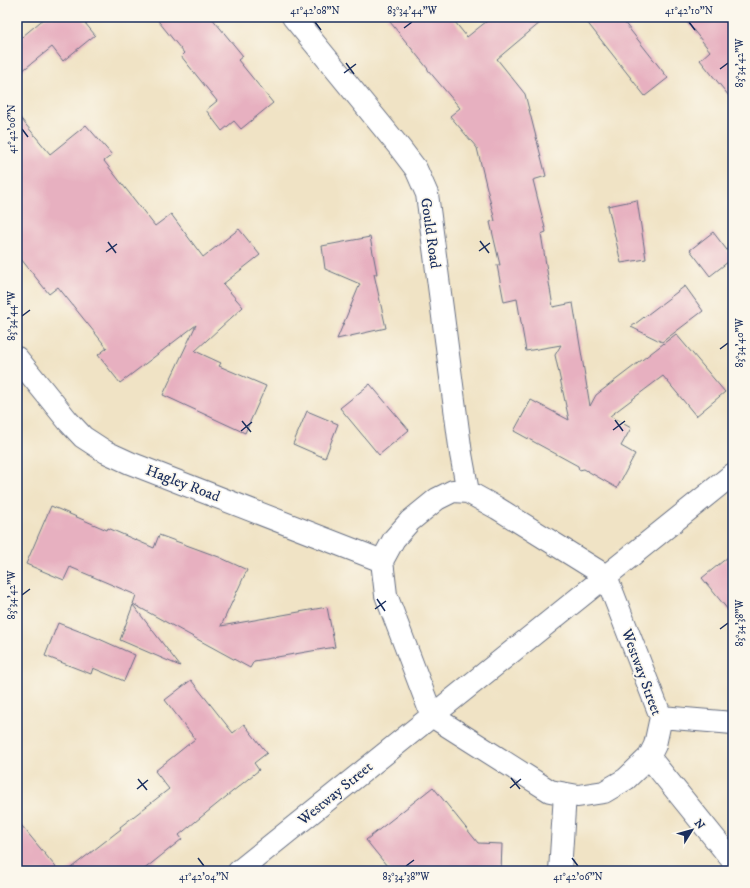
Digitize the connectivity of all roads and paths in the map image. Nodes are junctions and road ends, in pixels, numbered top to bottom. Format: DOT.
graph roads {
  1 [pos="293,17"];
  2 [pos="17,358"];
  3 [pos="733,474"];
  4 [pos="468,492"];
  5 [pos="382,561"];
  6 [pos="606,576"];
  7 [pos="432,716"];
  8 [pos="660,717"];
  9 [pos="733,723"];
  10 [pos="649,757"];
  11 [pos="565,794"];
  12 [pos="733,861"];
  13 [pos="239,871"];
  14 [pos="560,871"];
  1 -- 4 [label="street, Gould Road"];
  2 -- 5 [label="street, Hagley Road"];
  3 -- 6 [label="street, Westway Street"];
  4 -- 5 [label="street"];
  4 -- 6 [label="street"];
  5 -- 7 [label="street"];
  6 -- 7 [label="street, Westway Street"];
  6 -- 8 [label="street, Westway Street"];
  7 -- 11 [label="street, Westway Street"];
  7 -- 13 [label="street, Westway Street"];
  8 -- 9 [label="street"];
  8 -- 10 [label="street, Westway Street"];
  10 -- 11 [label="street, Westway Street"];
  10 -- 12 [label="street"];
  11 -- 14 [label="street"];
}
